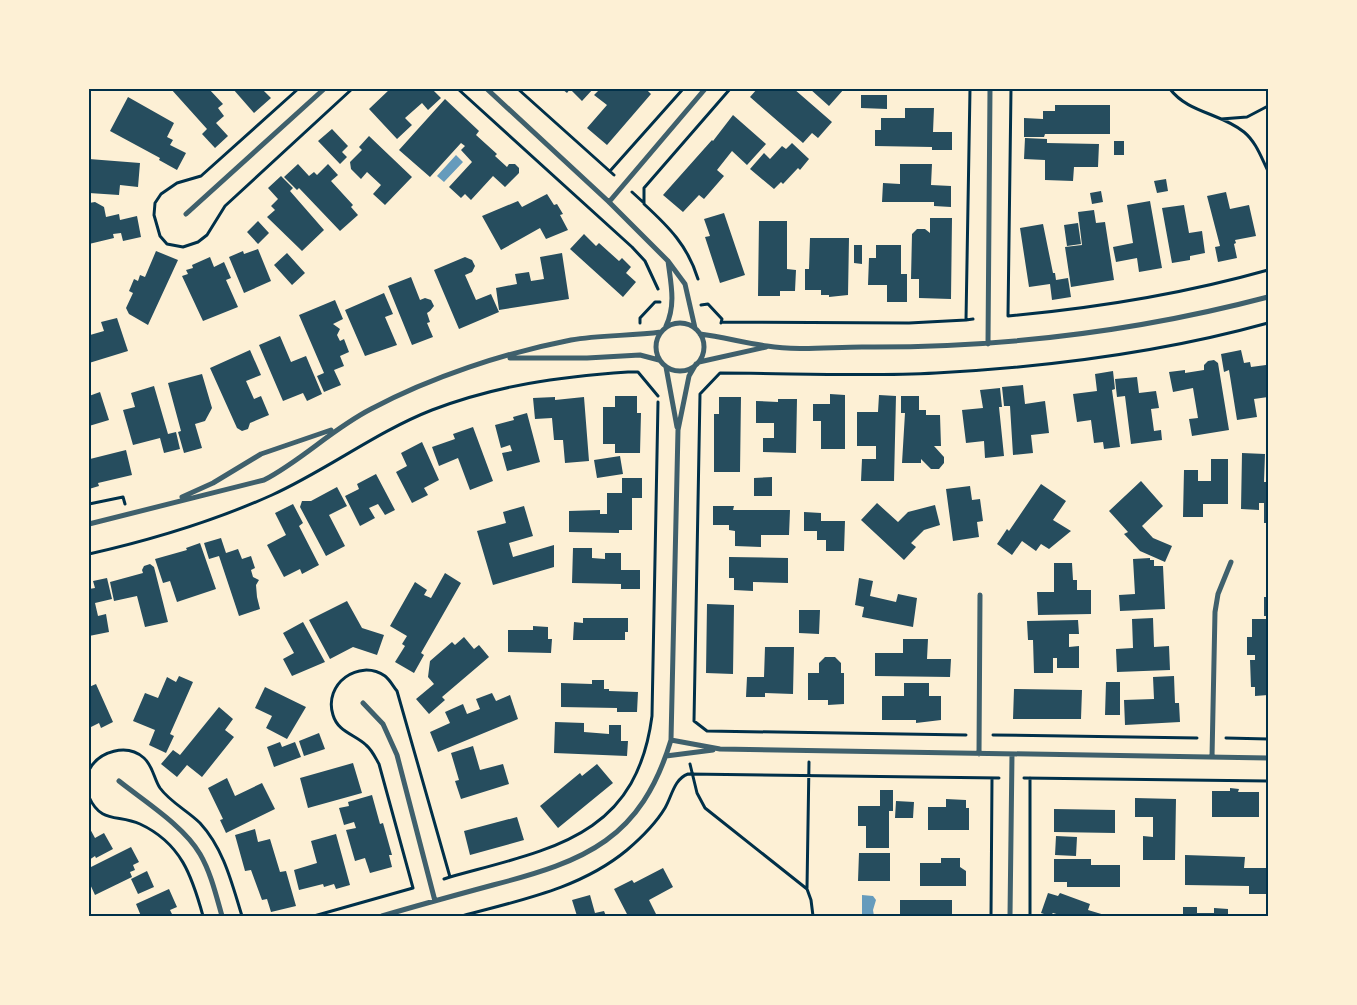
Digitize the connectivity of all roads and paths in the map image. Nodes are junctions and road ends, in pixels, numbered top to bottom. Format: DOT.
graph roads {
  1 [pos="324,89"];
  2 [pos="458,89"];
  3 [pos="487,89"];
  4 [pos="518,89"];
  5 [pos="683,89"];
  6 [pos="706,89"];
  7 [pos="730,89"];
  8 [pos="970,89"];
  9 [pos="990,89"];
  10 [pos="1011,89"];
  11 [pos="1170,89"];
  12 [pos="1268,106"];
  13 [pos="1215,118"];
  14 [pos="1268,137"];
  15 [pos="1268,159"];
  16 [pos="610,171"];
  17 [pos="1268,171"];
  18 [pos="614,175"];
  19 [pos="631,192"];
  20 [pos="609,202"];
  21 [pos="644,204"];
  22 [pos="186,214"];
  23 [pos="668,261"];
  24 [pos="1268,270"];
  25 [pos="699,286"];
  26 [pos="1268,297"];
  27 [pos="701,299"];
  28 [pos="660,302"];
  29 [pos="668,303"];
  30 [pos="1003,316"];
  31 [pos="1008,316"];
  32 [pos="973,319"];
  33 [pos="966,320"];
  34 [pos="722,322"];
  35 [pos="1268,323"];
  36 [pos="665,327"];
  37 [pos="695,328"];
  38 [pos="720,329"];
  39 [pos="641,331"];
  40 [pos="661,332"];
  41 [pos="700,334"];
  42 [pos="988,344"];
  43 [pos="769,346"];
  44 [pos="502,358"];
  45 [pos="659,360"];
  46 [pos="697,363"];
  47 [pos="666,367"];
  48 [pos="340,426"];
  49 [pos="678,430"];
  50 [pos="89,504"];
  51 [pos="168,504"];
  52 [pos="129,515"];
  53 [pos="89,524"];
  54 [pos="89,554"];
  55 [pos="1231,562"];
  56 [pos="980,595"];
  57 [pos="363,703"];
  58 [pos="694,721"];
  59 [pos="693,727"];
  60 [pos="966,735"];
  61 [pos="993,735"];
  62 [pos="1197,738"];
  63 [pos="1226,738"];
  64 [pos="1268,739"];
  65 [pos="671,740"];
  66 [pos="720,749"];
  67 [pos="809,751"];
  68 [pos="979,754"];
  69 [pos="1012,754"];
  70 [pos="666,756"];
  71 [pos="1212,757"];
  72 [pos="1268,758"];
  73 [pos="690,763"];
  74 [pos="691,773"];
  75 [pos="809,774"];
  76 [pos="992,778"];
  77 [pos="999,778"];
  78 [pos="1024,778"];
  79 [pos="1030,778"];
  80 [pos="119,781"];
  81 [pos="1268,781"];
  82 [pos="89,797"];
  83 [pos="450,877"];
  84 [pos="444,878"];
  85 [pos="420,886"];
  86 [pos="413,888"];
  87 [pos="806,889"];
  88 [pos="435,901"];
  89 [pos="203,916"];
  90 [pos="222,916"];
  91 [pos="314,916"];
  92 [pos="382,916"];
  93 [pos="462,916"];
  94 [pos="813,916"];
  95 [pos="991,916"];
  96 [pos="1010,916"];
  97 [pos="1030,916"];
  1 -- 22 [label="street"];
  2 -- 28 [label="path"];
  3 -- 20 [label="street"];
  4 -- 16 [label="path"];
  5 -- 16 [label="path"];
  6 -- 20 [label="street"];
  7 -- 21 [label="path"];
  8 -- 33 [label="path"];
  9 -- 42 [label="street"];
  10 -- 31 [label="path"];
  11 -- 13 [label="path"];
  12 -- 13 [label="path"];
  13 -- 17 [label="path"];
  14 -- 15 [label="path"];
  16 -- 18 [label="path"];
  19 -- 21 [label="path"];
  20 -- 23 [label="street"];
  21 -- 25 [label="path"];
  23 -- 36 [label="street"];
  23 -- 37 [label="street"];
  24 -- 31 [label="path"];
  26 -- 42 [label="street"];
  27 -- 34 [label="path"];
  28 -- 29 [label="path"];
  28 -- 39 [label="path"];
  30 -- 31 [label="path"];
  32 -- 33 [label="path"];
  33 -- 34 [label="path"];
  34 -- 38 [label="path"];
  35 -- 58 [label="path"];
  36 -- 37 [label="street"];
  36 -- 40 [label="street"];
  37 -- 41 [label="street"];
  40 -- 44 [label="street"];
  40 -- 45 [label="street"];
  41 -- 43 [label="street"];
  41 -- 46 [label="street"];
  42 -- 43 [label="street"];
  43 -- 46 [label="street"];
  44 -- 45 [label="street"];
  44 -- 48 [label="street"];
  45 -- 47 [label="street"];
  46 -- 47 [label="street"];
  46 -- 49 [label="street"];
  47 -- 49 [label="street"];
  48 -- 51 [label="street"];
  48 -- 51 [label="street"];
  49 -- 65 [label="street"];
  50 -- 52 [label="path"];
  51 -- 52 [label="street"];
  52 -- 53 [label="street"];
  54 -- 83 [label="path"];
  55 -- 71 [label="street"];
  56 -- 68 [label="street"];
  57 -- 88 [label="street"];
  58 -- 59 [label="path"];
  58 -- 60 [label="path"];
  61 -- 62 [label="path"];
  63 -- 64 [label="path"];
  65 -- 66 [label="street"];
  65 -- 70 [label="street"];
  66 -- 67 [label="street"];
  66 -- 70 [label="street"];
  67 -- 68 [label="street"];
  67 -- 75 [label="path"];
  68 -- 69 [label="street"];
  69 -- 71 [label="street"];
  69 -- 96 [label="street"];
  70 -- 88 [label="street"];
  71 -- 72 [label="street"];
  73 -- 74 [label="path"];
  74 -- 75 [label="path"];
  74 -- 87 [label="path"];
  74 -- 93 [label="path"];
  75 -- 76 [label="path"];
  75 -- 87 [label="path"];
  76 -- 77 [label="path"];
  76 -- 95 [label="path"];
  78 -- 79 [label="path"];
  79 -- 81 [label="path"];
  79 -- 97 [label="path"];
  80 -- 90 [label="street"];
  82 -- 89 [label="path"];
  83 -- 84 [label="path"];
  83 -- 86 [label="path"];
  85 -- 86 [label="path"];
  86 -- 91 [label="path"];
  87 -- 94 [label="path"];
  88 -- 92 [label="street"];
}
